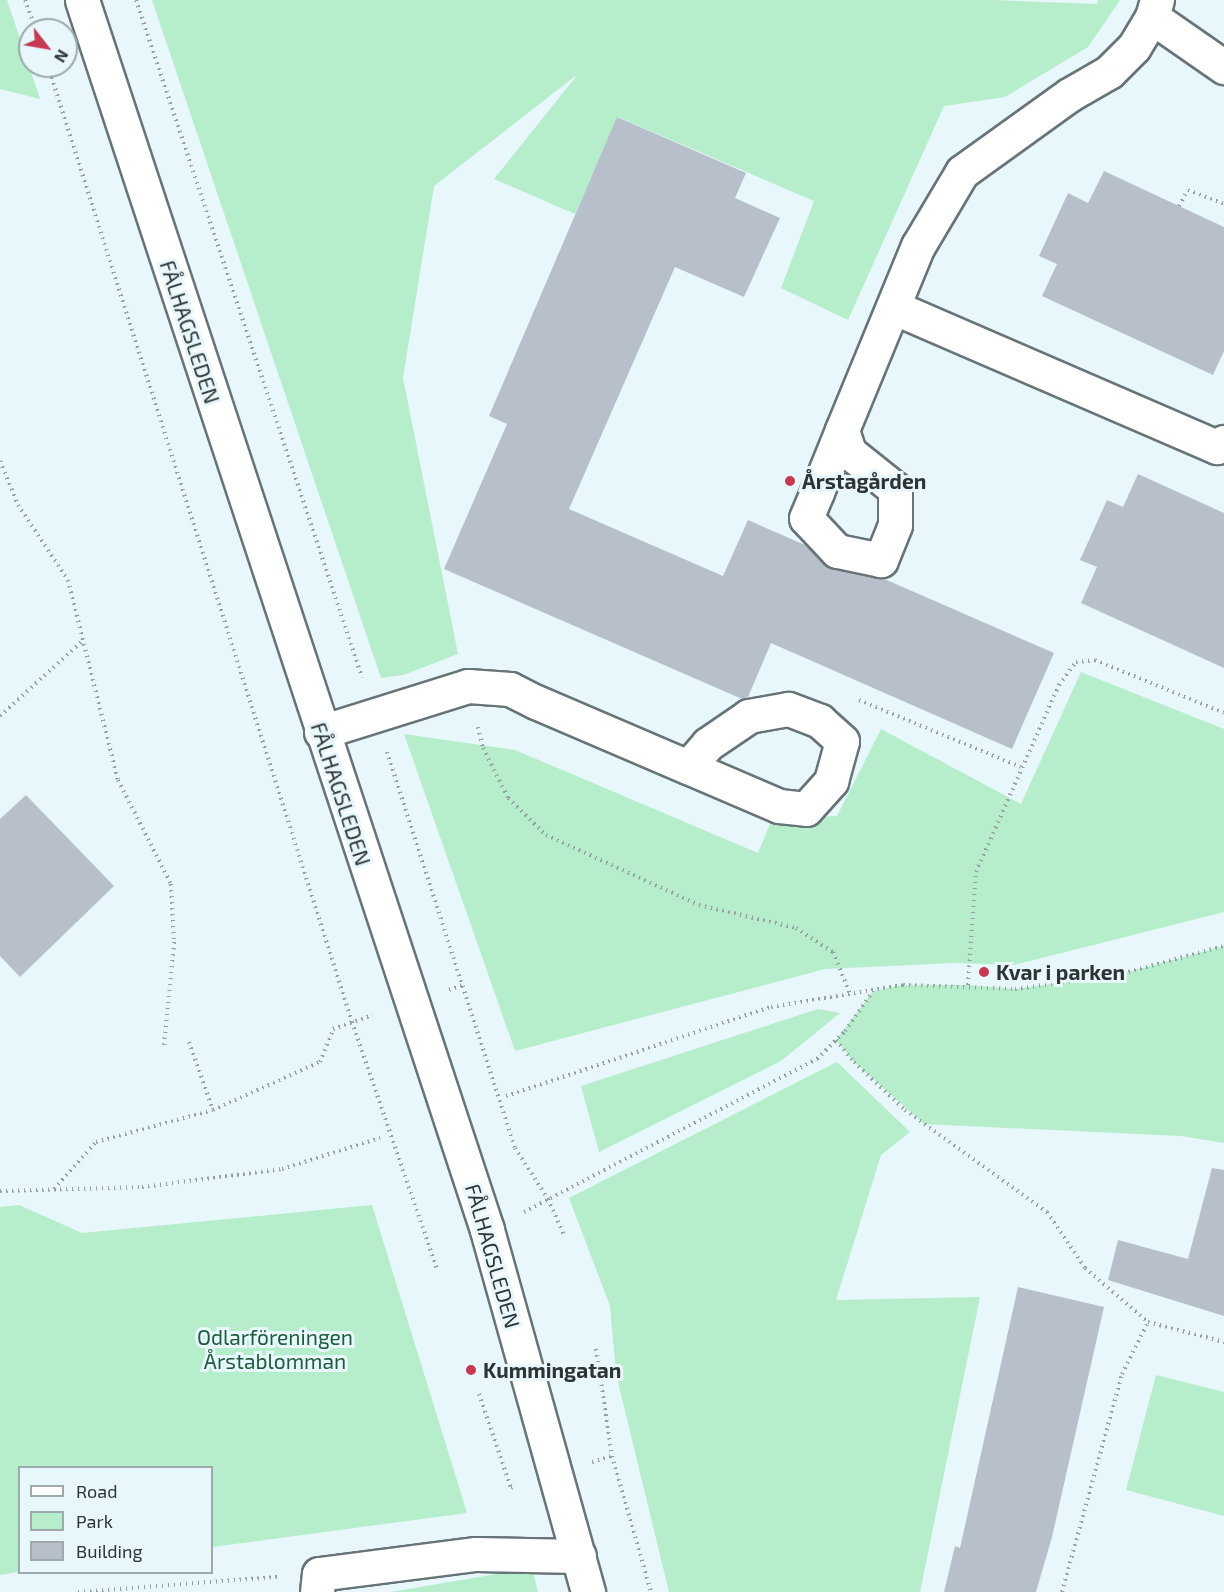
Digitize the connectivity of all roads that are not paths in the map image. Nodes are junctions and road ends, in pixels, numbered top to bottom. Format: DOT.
graph roads {
  1 [pos="82,0"];
  2 [pos="1155,9"];
  3 [pos="1224,67"];
  4 [pos="893,307"];
  5 [pos="842,430"];
  6 [pos="1224,441"];
  7 [pos="321,732"];
  8 [pos="688,767"];
  9 [pos="579,1556"];
  10 [pos="318,1583"];
  11 [pos="588,1592"];
  1 -- 7 [label="street, FÅLHAGSLEDEN"];
  2 -- 3 [label="street"];
  2 -- 4 [label="street"];
  4 -- 5 [label="street"];
  4 -- 6 [label="street"];
  7 -- 8 [label="street"];
  7 -- 9 [label="street, FÅLHAGSLEDEN"];
  9 -- 10 [label="street"];
  9 -- 11 [label="street, FÅLHAGSLEDEN"];
}
